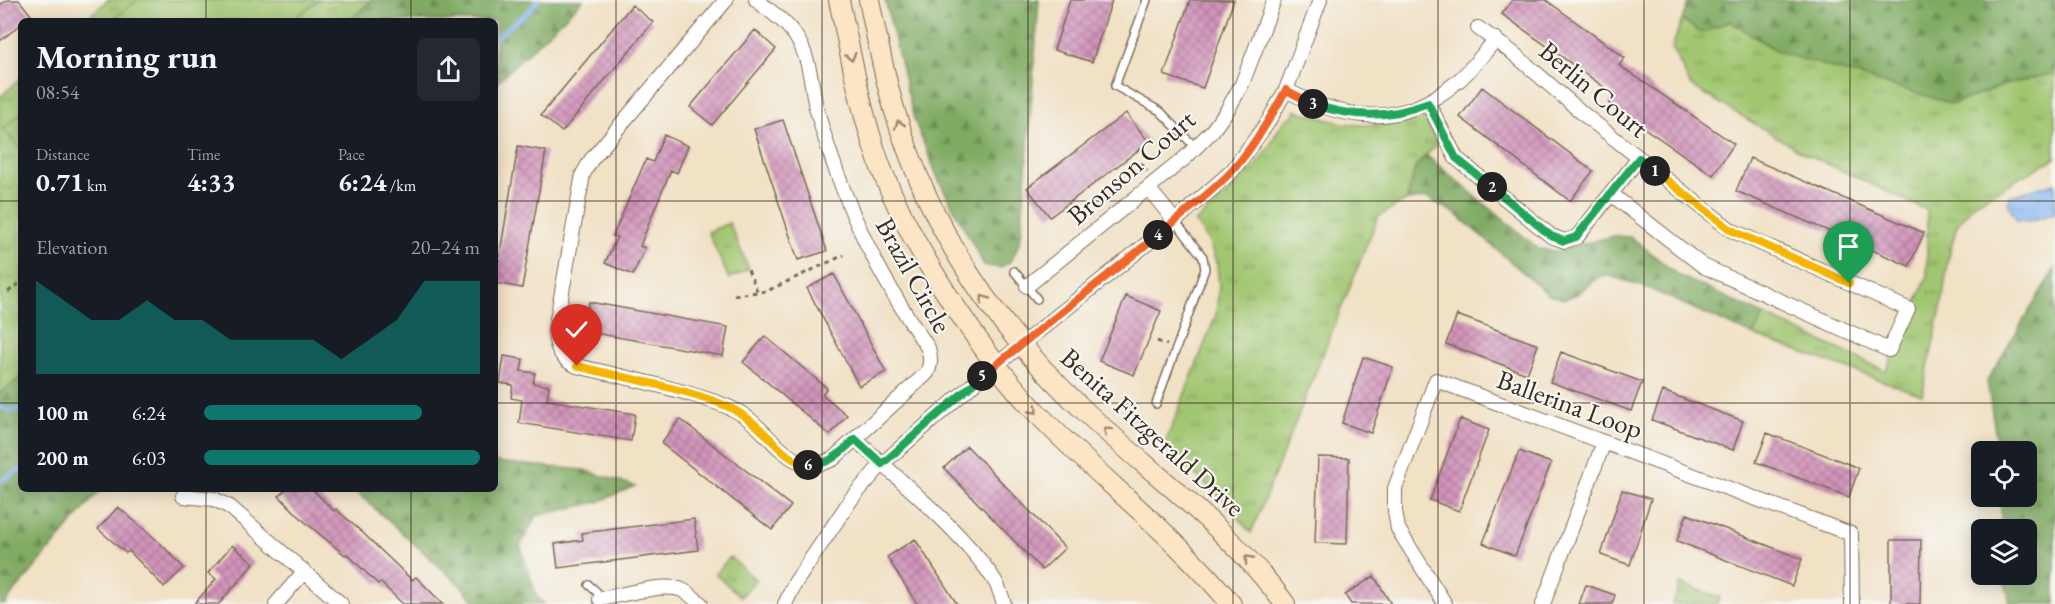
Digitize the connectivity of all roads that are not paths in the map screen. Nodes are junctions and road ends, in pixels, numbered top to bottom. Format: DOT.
graph roads {
  1 [pos="726,0"];
  2 [pos="756,0"];
  3 [pos="839,0"];
  4 [pos="869,0"];
  5 [pos="1147,0"];
  6 [pos="1274,0"];
  7 [pos="1320,0"];
  8 [pos="1478,28"];
  9 [pos="1496,39"];
  10 [pos="1286,90"];
  11 [pos="1428,103"];
  12 [pos="1196,148"];
  13 [pos="1639,158"];
  14 [pos="1148,188"];
  15 [pos="1611,194"];
  16 [pos="1175,221"];
  17 [pos="1014,271"];
  18 [pos="1026,286"];
  19 [pos="1037,298"];
  20 [pos="1020,345"];
  21 [pos="996,365"];
  22 [pos="1156,404"];
  23 [pos="855,439"];
  24 [pos="1604,442"];
  25 [pos="882,464"];
  26 [pos="183,496"];
  27 [pos="304,572"];
  28 [pos="590,585"];
  29 [pos="600,602"];
  30 [pos="276,604"];
  31 [pos="341,604"];
  32 [pos="701,604"];
  33 [pos="785,604"];
  34 [pos="1004,604"];
  35 [pos="1231,604"];
  36 [pos="1285,604"];
  37 [pos="1445,604"];
  38 [pos="1542,604"];
  39 [pos="1852,604"];
  1 -- 23 [label="street, Brazil Circle"];
  2 -- 23 [label="street, Brazil Circle"];
  3 -- 21 [label="main road, one-way"];
  20 -- 4 [label="main road, Benita Fitzgerald Drive, one-way"];
  5 -- 12 [label="lane"];
  6 -- 12 [label="street, Bronson Court"];
  7 -- 10 [label="street"];
  8 -- 9 [label="street, Berlin Court"];
  9 -- 11 [label="street"];
  9 -- 13 [label="street, Berlin Court"];
  10 -- 11 [label="street"];
  10 -- 16 [label="street"];
  11 -- 15 [label="street"];
  12 -- 14 [label="street, Bronson Court"];
  13 -- 15 [label="street"];
  13 -- 15 [label="street, Berlin Court"];
  14 -- 16 [label="street"];
  14 -- 18 [label="street, Bronson Court"];
  16 -- 20 [label="street"];
  16 -- 22 [label="lane"];
  17 -- 18 [label="lane"];
  18 -- 19 [label="lane"];
  20 -- 21 [label="street"];
  36 -- 20 [label="main road, Benita Fitzgerald Drive, one-way"];
  21 -- 25 [label="street"];
  21 -- 35 [label="main road, one-way"];
  23 -- 25 [label="street"];
  24 -- 37 [label="street, Ballerina Loop"];
  24 -- 38 [label="street"];
  24 -- 39 [label="street, Ballerina Loop"];
  25 -- 33 [label="street"];
  25 -- 34 [label="street"];
  26 -- 27 [label="street"];
  27 -- 30 [label="street"];
  27 -- 31 [label="street"];
  28 -- 29 [label="lane"];
  29 -- 32 [label="street"];
}
